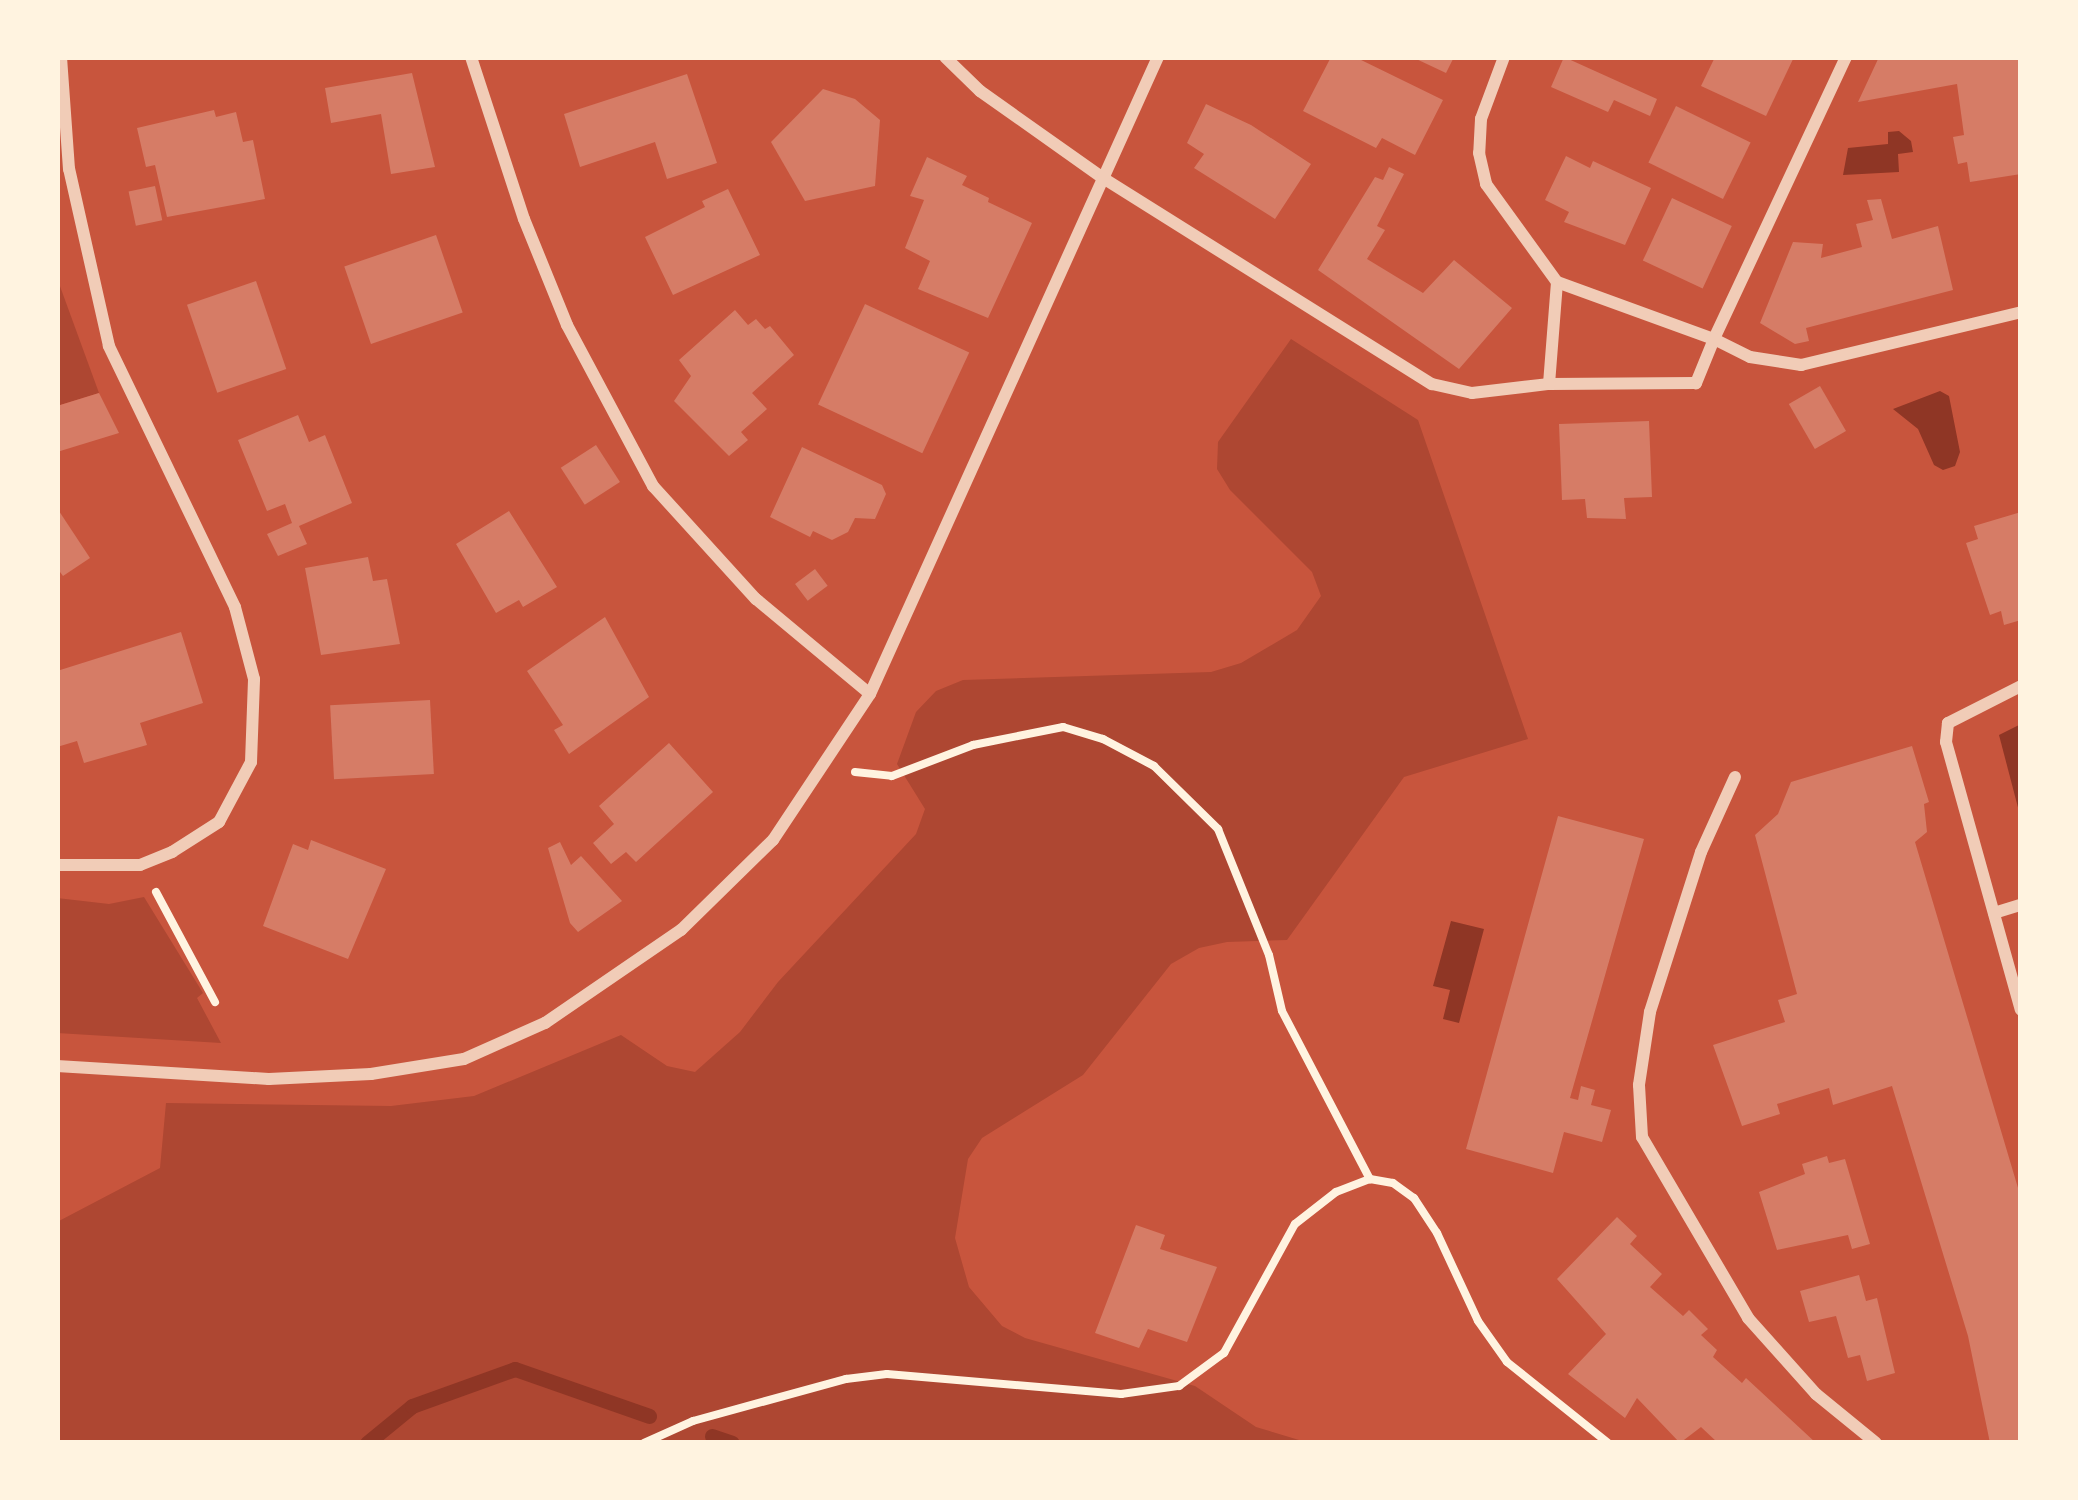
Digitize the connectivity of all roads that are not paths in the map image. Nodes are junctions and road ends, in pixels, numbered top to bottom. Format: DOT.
graph roads {
  1 [pos="61,57"];
  2 [pos="471,57"];
  3 [pos="945,57"];
  4 [pos="1158,57"];
  5 [pos="1504,57"];
  6 [pos="1846,57"];
  7 [pos="1103,178"];
  8 [pos="1558,282"];
  9 [pos="2021,312"];
  10 [pos="1714,339"];
  11 [pos="1549,384"];
  12 [pos="2021,686"];
  13 [pos="870,694"];
  14 [pos="1735,777"];
  15 [pos="57,865"];
  16 [pos="2021,905"];
  17 [pos="1994,913"];
  18 [pos="2021,1010"];
  19 [pos="57,1066"];
  20 [pos="1876,1443"];
  1 -- 15 [label="street"];
  2 -- 13 [label="street"];
  3 -- 7 [label="street"];
  4 -- 7 [label="street"];
  5 -- 8 [label="street"];
  6 -- 10 [label="street"];
  7 -- 11 [label="street"];
  7 -- 13 [label="street"];
  8 -- 10 [label="street"];
  8 -- 11 [label="street"];
  9 -- 10 [label="street"];
  10 -- 11 [label="street"];
  12 -- 17 [label="street"];
  13 -- 19 [label="street"];
  14 -- 20 [label="street"];
  16 -- 17 [label="street"];
  17 -- 18 [label="street"];
}
